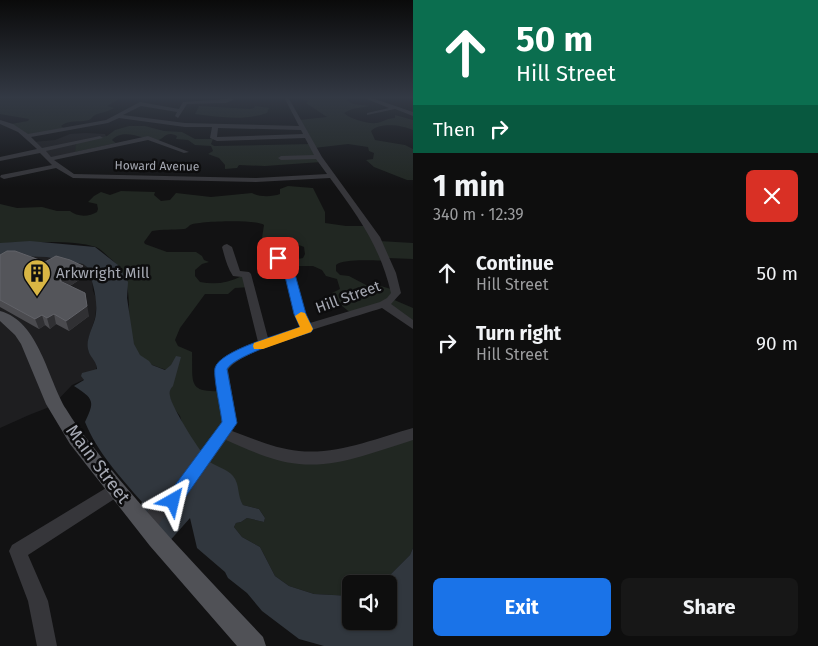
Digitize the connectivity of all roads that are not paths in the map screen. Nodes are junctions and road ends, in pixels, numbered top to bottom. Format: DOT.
graph roads {
  1 [pos="15,127"];
  2 [pos="74,127"];
  3 [pos="215,127"];
  4 [pos="232,127"];
  5 [pos="302,127"];
  6 [pos="305,132"];
  7 [pos="26,136"];
  8 [pos="100,138"];
  9 [pos="40,150"];
  10 [pos="186,152"];
  11 [pos="319,157"];
  12 [pos="281,158"];
  13 [pos="0,159"];
  14 [pos="49,159"];
  15 [pos="56,166"];
  16 [pos="333,176"];
  17 [pos="4,178"];
  18 [pos="227,247"];
  19 [pos="278,258"];
  20 [pos="384,304"];
  21 [pos="0,315"];
  22 [pos="413,325"];
  23 [pos="307,329"];
  24 [pos="264,344"];
  25 [pos="224,433"];
  26 [pos="413,434"];
  27 [pos="116,489"];
  28 [pos="148,527"];
  29 [pos="47,646"];
  30 [pos="254,646"];
  1 -- 7 [label="street, Howard Avenue"];
  2 -- 7 [label="street"];
  3 -- 6 [label="street"];
  4 -- 6 [label="street"];
  5 -- 6 [label="street, Hill Street"];
  6 -- 11 [label="street, Hill Street"];
  7 -- 9 [label="street, Howard Avenue"];
  8 -- 9 [label="street"];
  9 -- 13 [label="street"];
  9 -- 14 [label="street, Howard Avenue"];
  10 -- 14 [label="street"];
  11 -- 12 [label="street"];
  11 -- 16 [label="street, Hill Street"];
  14 -- 15 [label="street, Howard Avenue"];
  15 -- 16 [label="street, Howard Avenue"];
  15 -- 17 [label="street"];
  16 -- 20 [label="street, Hill Street"];
  18 -- 24 [label="street"];
  19 -- 23 [label="street"];
  20 -- 22 [label="street"];
  20 -- 23 [label="street, Hill Street"];
  21 -- 27 [label="main road, Main Street"];
  23 -- 24 [label="street, Hill Street"];
  24 -- 25 [label="street, Hill Street"];
  25 -- 26 [label="street"];
  25 -- 28 [label="street"];
  27 -- 28 [label="main road, Main Street"];
  27 -- 29 [label="street"];
  28 -- 30 [label="main road, Main Street"];
}
